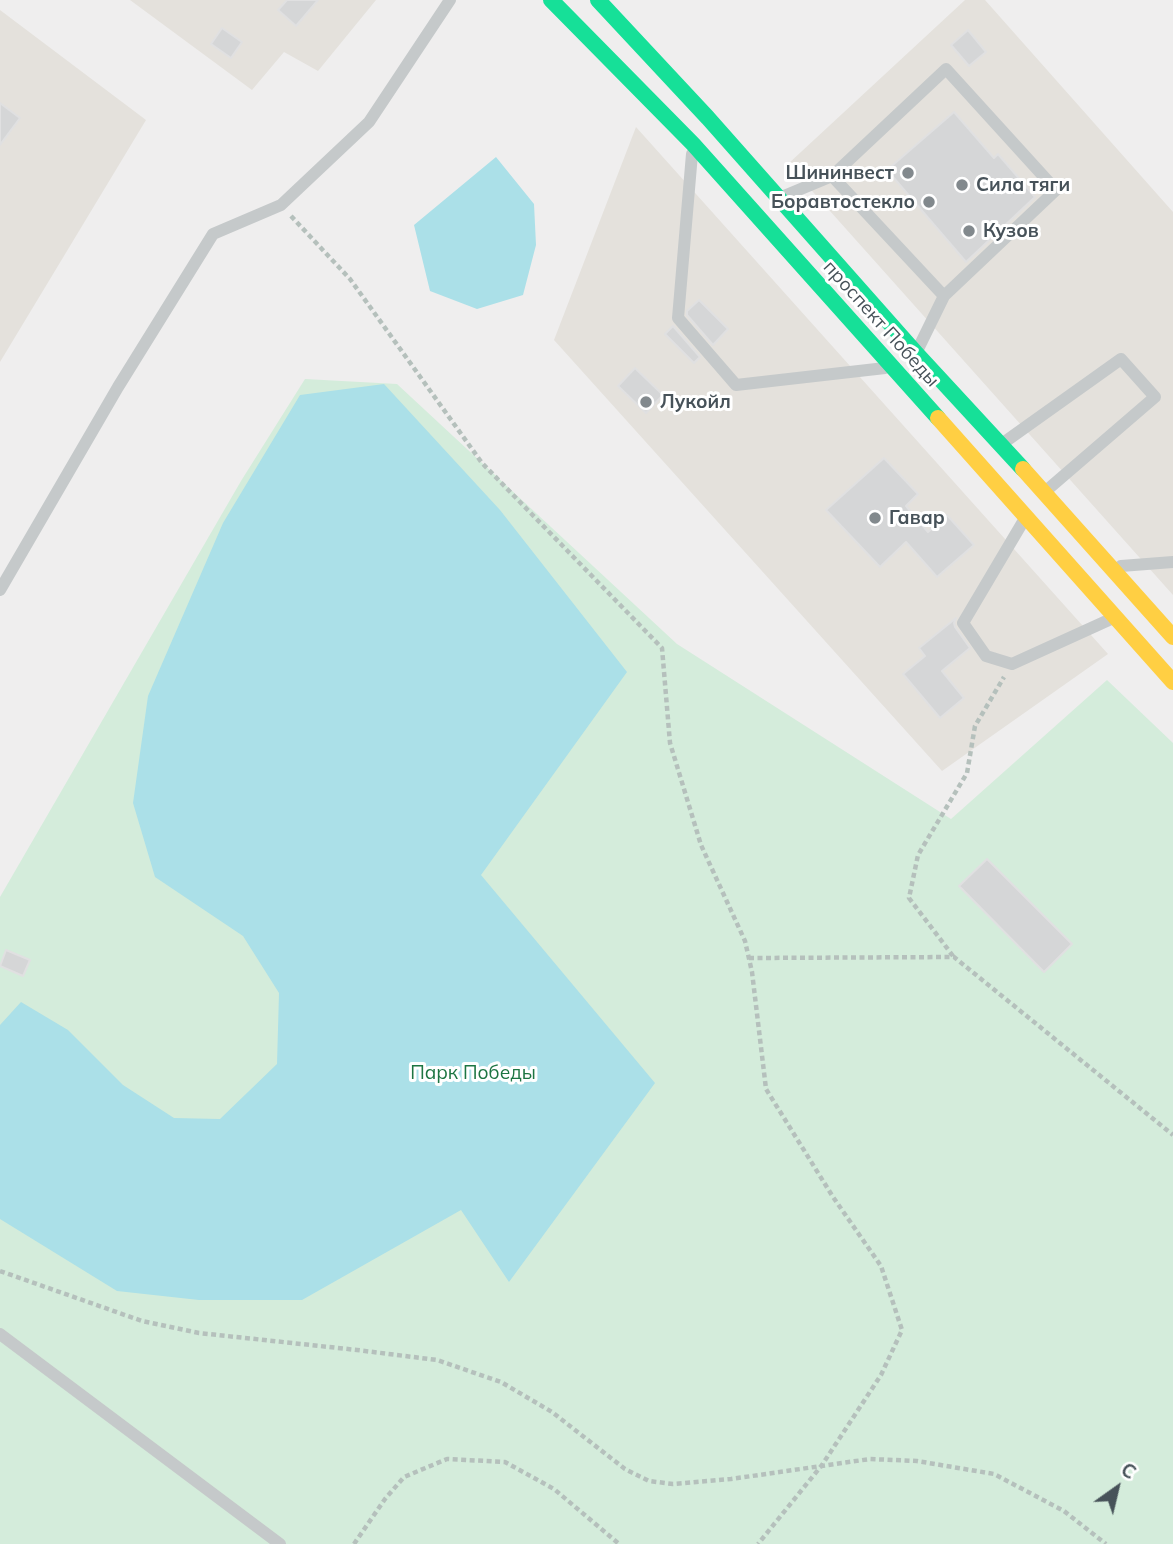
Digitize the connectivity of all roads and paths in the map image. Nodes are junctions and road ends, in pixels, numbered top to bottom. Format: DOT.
graph roads {
  1 [pos="450,0"];
  2 [pos="551,0"];
  3 [pos="598,0"];
  4 [pos="693,144"];
  5 [pos="832,176"];
  6 [pos="778,198"];
  7 [pos="281,205"];
  8 [pos="944,296"];
  9 [pos="916,353"];
  10 [pos="891,367"];
  11 [pos="1001,444"];
  12 [pos="1044,493"];
  13 [pos="1026,517"];
  14 [pos="1173,562"];
  15 [pos="1111,567"];
  16 [pos="0,590"];
  17 [pos="1114,617"];
  18 [pos="1173,637"];
  19 [pos="1012,664"];
  20 [pos="1173,682"];
  21 [pos="954,957"];
  22 [pos="749,958"];
  23 [pos="1173,1135"];
  24 [pos="0,1271"];
  25 [pos="0,1334"];
  26 [pos="822,1465"];
  27 [pos="280,1544"];
  28 [pos="354,1544"];
  29 [pos="619,1544"];
  30 [pos="758,1544"];
  31 [pos="1106,1544"];
  1 -- 7 [label="lane"];
  2 -- 4 [label="main road, проспект Победы"];
  3 -- 6 [label="main road, проспект Победы"];
  4 -- 10 [label="main road, проспект Победы"];
  4 -- 10 [label="lane"];
  5 -- 6 [label="lane"];
  5 -- 8 [label="lane"];
  5 -- 8 [label="lane"];
  6 -- 9 [label="main road, проспект Победы"];
  7 -- 16 [label="lane"];
  7 -- 22 [label="path"];
  8 -- 9 [label="lane"];
  9 -- 11 [label="main road, проспект Победы"];
  10 -- 13 [label="main road, проспект Победы"];
  11 -- 12 [label="main road, проспект Победы"];
  11 -- 12 [label="lane"];
  12 -- 15 [label="main road, проспект Победы"];
  13 -- 17 [label="main road, проспект Победы"];
  13 -- 19 [label="lane"];
  14 -- 15 [label="lane"];
  15 -- 18 [label="main road, проспект Победы"];
  17 -- 19 [label="lane"];
  17 -- 20 [label="main road, проспект Победы"];
  19 -- 21 [label="path"];
  21 -- 22 [label="path"];
  21 -- 23 [label="path"];
  22 -- 26 [label="path"];
  24 -- 26 [label="path"];
  25 -- 27 [label="lane"];
  26 -- 30 [label="path"];
  26 -- 31 [label="path"];
  28 -- 29 [label="path"];
}
